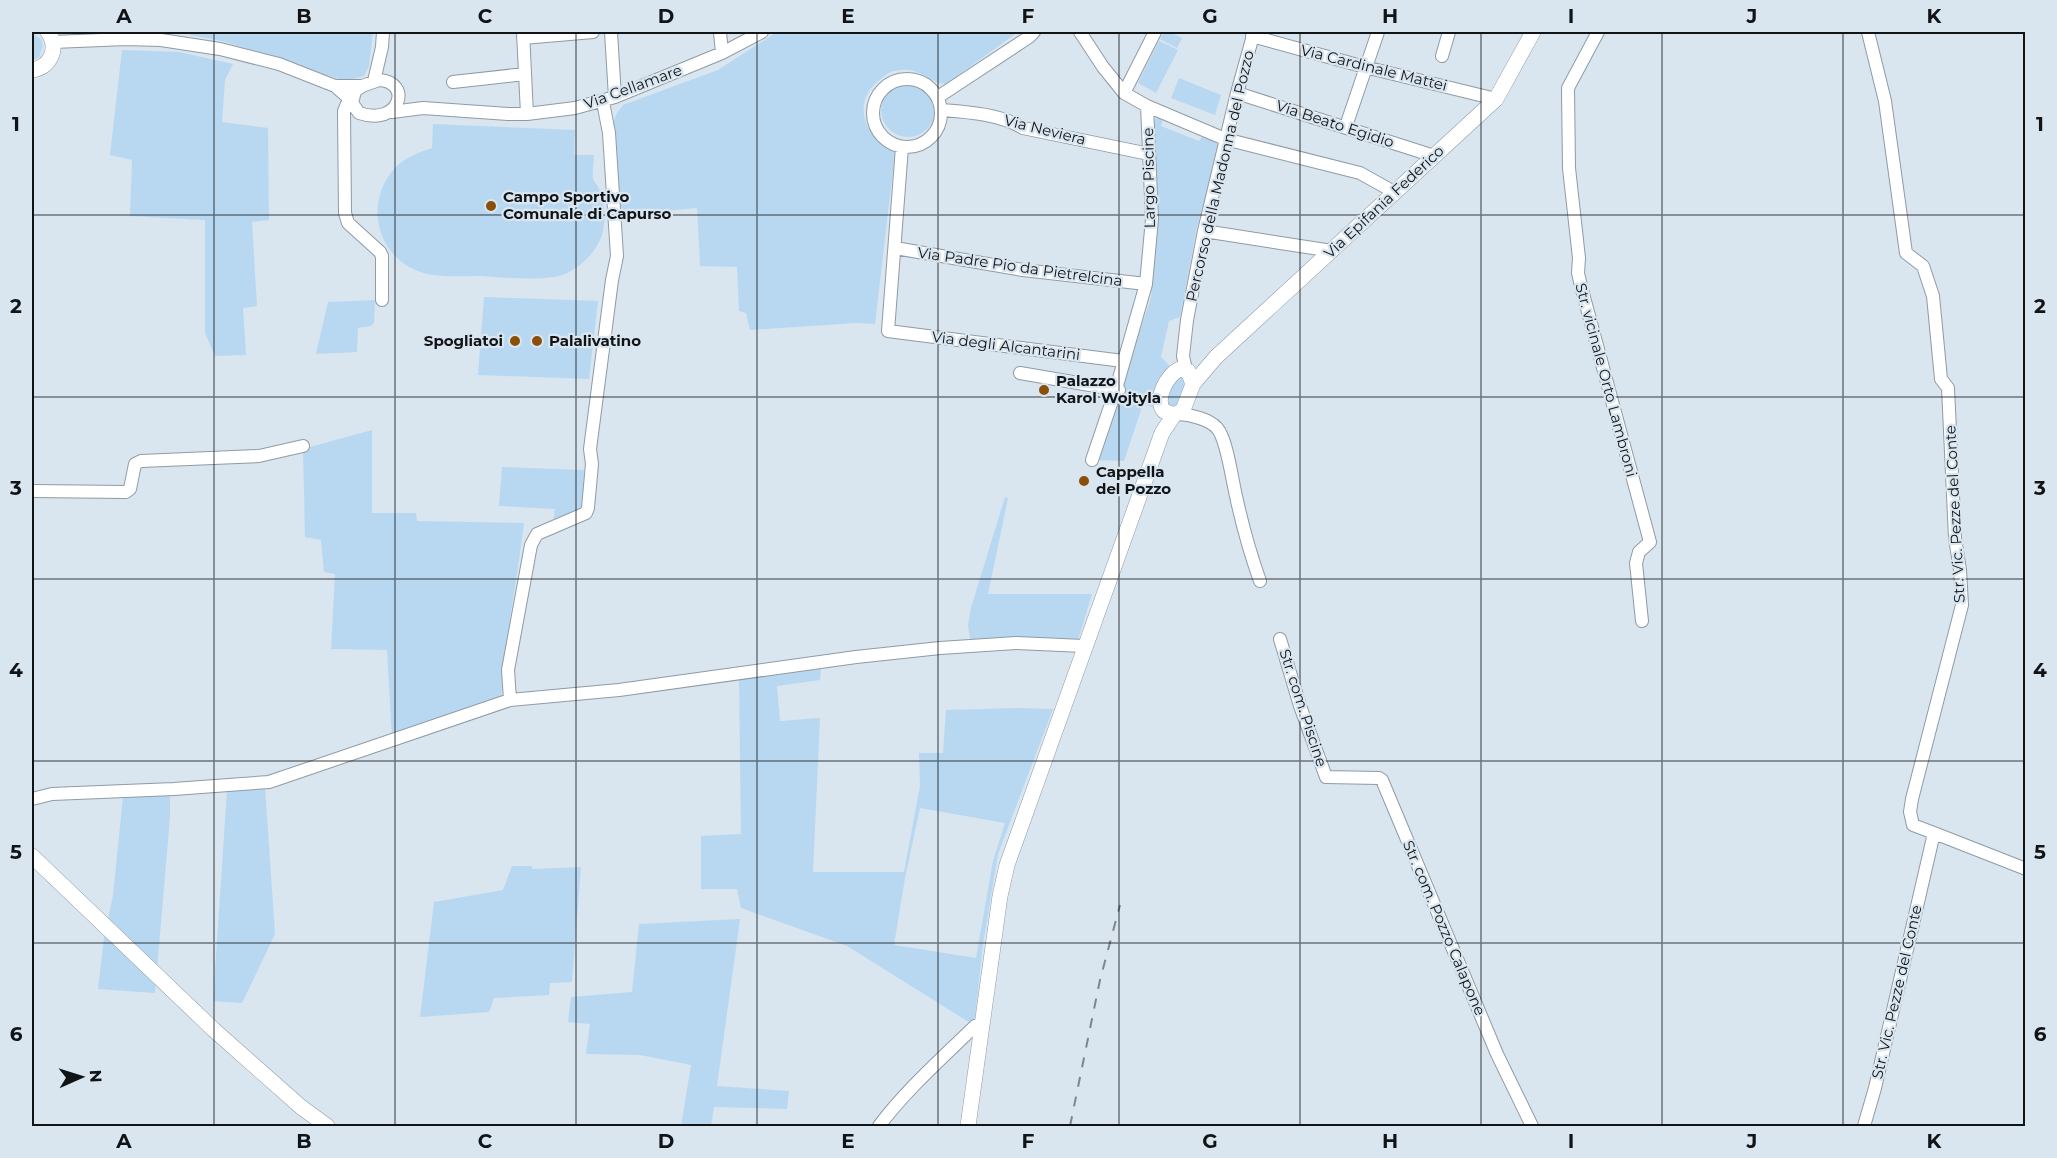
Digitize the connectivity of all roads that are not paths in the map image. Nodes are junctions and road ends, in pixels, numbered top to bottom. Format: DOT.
graph roads {
  1 [pos="383,32"];
  2 [pos="593,32"];
  3 [pos="611,32"];
  4 [pos="720,32"];
  5 [pos="762,32"];
  6 [pos="1035,32"];
  7 [pos="1080,32"];
  8 [pos="1155,32"];
  9 [pos="1378,32"];
  10 [pos="1449,32"];
  11 [pos="1533,32"];
  12 [pos="1598,32"];
  13 [pos="1868,32"];
  14 [pos="1253,34"];
  15 [pos="523,35"];
  16 [pos="51,37"];
  17 [pos="382,47"];
  18 [pos="722,53"];
  19 [pos="1442,56"];
  20 [pos="1365,67"];
  21 [pos="32,70"];
  22 [pos="525,74"];
  23 [pos="374,81"];
  24 [pos="389,82"];
  25 [pos="453,82"];
  26 [pos="335,86"];
  27 [pos="362,86"];
  28 [pos="1124,93"];
  29 [pos="1237,93"];
  30 [pos="398,94"];
  31 [pos="938,97"];
  32 [pos="609,99"];
  33 [pos="1496,99"];
  34 [pos="354,106"];
  35 [pos="1147,106"];
  36 [pos="423,108"];
  37 [pos="942,110"];
  38 [pos="392,112"];
  39 [pos="527,114"];
  40 [pos="1346,126"];
  41 [pos="1225,140"];
  42 [pos="902,147"];
  43 [pos="1149,153"];
  44 [pos="1434,156"];
  45 [pos="1394,192"];
  46 [pos="1204,231"];
  47 [pos="895,248"];
  48 [pos="1332,251"];
  49 [pos="1146,284"];
  50 [pos="382,300"];
  51 [pos="1123,361"];
  52 [pos="1020,373"];
  53 [pos="1186,379"];
  54 [pos="1117,390"];
  55 [pos="1172,413"];
  56 [pos="1208,422"];
  57 [pos="303,446"];
  58 [pos="1092,460"];
  59 [pos="32,491"];
  60 [pos="1260,581"];
  61 [pos="1642,621"];
  62 [pos="1280,639"];
  63 [pos="1084,646"];
  64 [pos="510,700"];
  65 [pos="1326,777"];
  66 [pos="32,799"];
  67 [pos="1934,833"];
  68 [pos="32,856"];
  69 [pos="2025,869"];
  70 [pos="982,1024"];
  71 [pos="327,1126"];
  72 [pos="879,1126"];
  73 [pos="968,1126"];
  74 [pos="1532,1126"];
  75 [pos="1864,1126"];
  1 -- 17 [label="street"];
  2 -- 15 [label="street"];
  3 -- 32 [label="street"];
  4 -- 18 [label="street"];
  5 -- 18 [label="street, Via Cellamare"];
  6 -- 31 [label="street"];
  7 -- 28 [label="street"];
  8 -- 28 [label="street"];
  9 -- 20 [label="street"];
  10 -- 19 [label="street"];
  11 -- 33 [label="main road, Via Epifania Federico"];
  12 -- 61 [label="street, Str. vicinale Orto Lambroni"];
  13 -- 67 [label="street, Str. Vic. Pezze del Conte"];
  14 -- 20 [label="street, Via Cardinale Mattei"];
  14 -- 29 [label="street, Percorso della Madonna del Pozzo"];
  15 -- 22 [label="street"];
  16 -- 21 [label="main road"];
  16 -- 26 [label="street"];
  17 -- 23 [label="street"];
  17 -- 24 [label="street"];
  18 -- 32 [label="street, Via Cellamare"];
  20 -- 33 [label="street, Via Cardinale Mattei"];
  20 -- 40 [label="street"];
  22 -- 25 [label="street"];
  22 -- 39 [label="street"];
  23 -- 24 [label="street"];
  23 -- 27 [label="street"];
  24 -- 30 [label="street, Via Cellamare"];
  26 -- 27 [label="street"];
  26 -- 34 [label="street"];
  27 -- 34 [label="street"];
  28 -- 35 [label="street"];
  29 -- 40 [label="street, Via Beato Egidio"];
  29 -- 41 [label="street, Percorso della Madonna del Pozzo"];
  30 -- 36 [label="street, Via Cellamare"];
  30 -- 38 [label="street"];
  31 -- 37 [label="street"];
  31 -- 42 [label="street"];
  32 -- 39 [label="street, Via Cellamare"];
  32 -- 64 [label="street"];
  33 -- 44 [label="main road, Via Epifania Federico"];
  34 -- 38 [label="street, Via Cellamare"];
  34 -- 50 [label="street"];
  35 -- 41 [label="street"];
  35 -- 43 [label="street, Largo Piscine"];
  36 -- 38 [label="street, Via Cellamare"];
  36 -- 39 [label="street, Via Cellamare"];
  37 -- 42 [label="street"];
  37 -- 43 [label="street, Via Neviera"];
  40 -- 44 [label="street, Via Beato Egidio"];
  41 -- 45 [label="street"];
  41 -- 46 [label="street, Percorso della Madonna del Pozzo"];
  42 -- 47 [label="street"];
  43 -- 49 [label="street, Largo Piscine"];
  44 -- 45 [label="main road, Via Epifania Federico"];
  45 -- 48 [label="main road, Via Epifania Federico"];
  46 -- 48 [label="street"];
  46 -- 53 [label="street, Percorso della Madonna del Pozzo"];
  47 -- 49 [label="street, Via Padre Pio da Pietrelcina"];
  47 -- 51 [label="street, Via degli Alcantarini"];
  48 -- 53 [label="main road, Via Epifania Federico"];
  49 -- 51 [label="street, Largo Piscine"];
  51 -- 54 [label="street, Largo Piscine"];
  52 -- 54 [label="street"];
  53 -- 55 [label="main road"];
  53 -- 55 [label="main road"];
  53 -- 56 [label="street"];
  54 -- 58 [label="street, Largo Piscine"];
  55 -- 56 [label="street"];
  55 -- 63 [label="main road"];
  56 -- 60 [label="street"];
  57 -- 59 [label="street"];
  62 -- 65 [label="street, Str. com. Piscine"];
  63 -- 64 [label="street"];
  63 -- 70 [label="main road"];
  64 -- 66 [label="street"];
  65 -- 74 [label="street, Str. com. Pozzo Calapone"];
  67 -- 69 [label="street"];
  67 -- 75 [label="street, Str. Vic. Pezze del Conte"];
  68 -- 71 [label="main road"];
  70 -- 72 [label="street"];
  70 -- 73 [label="main road"];
}
